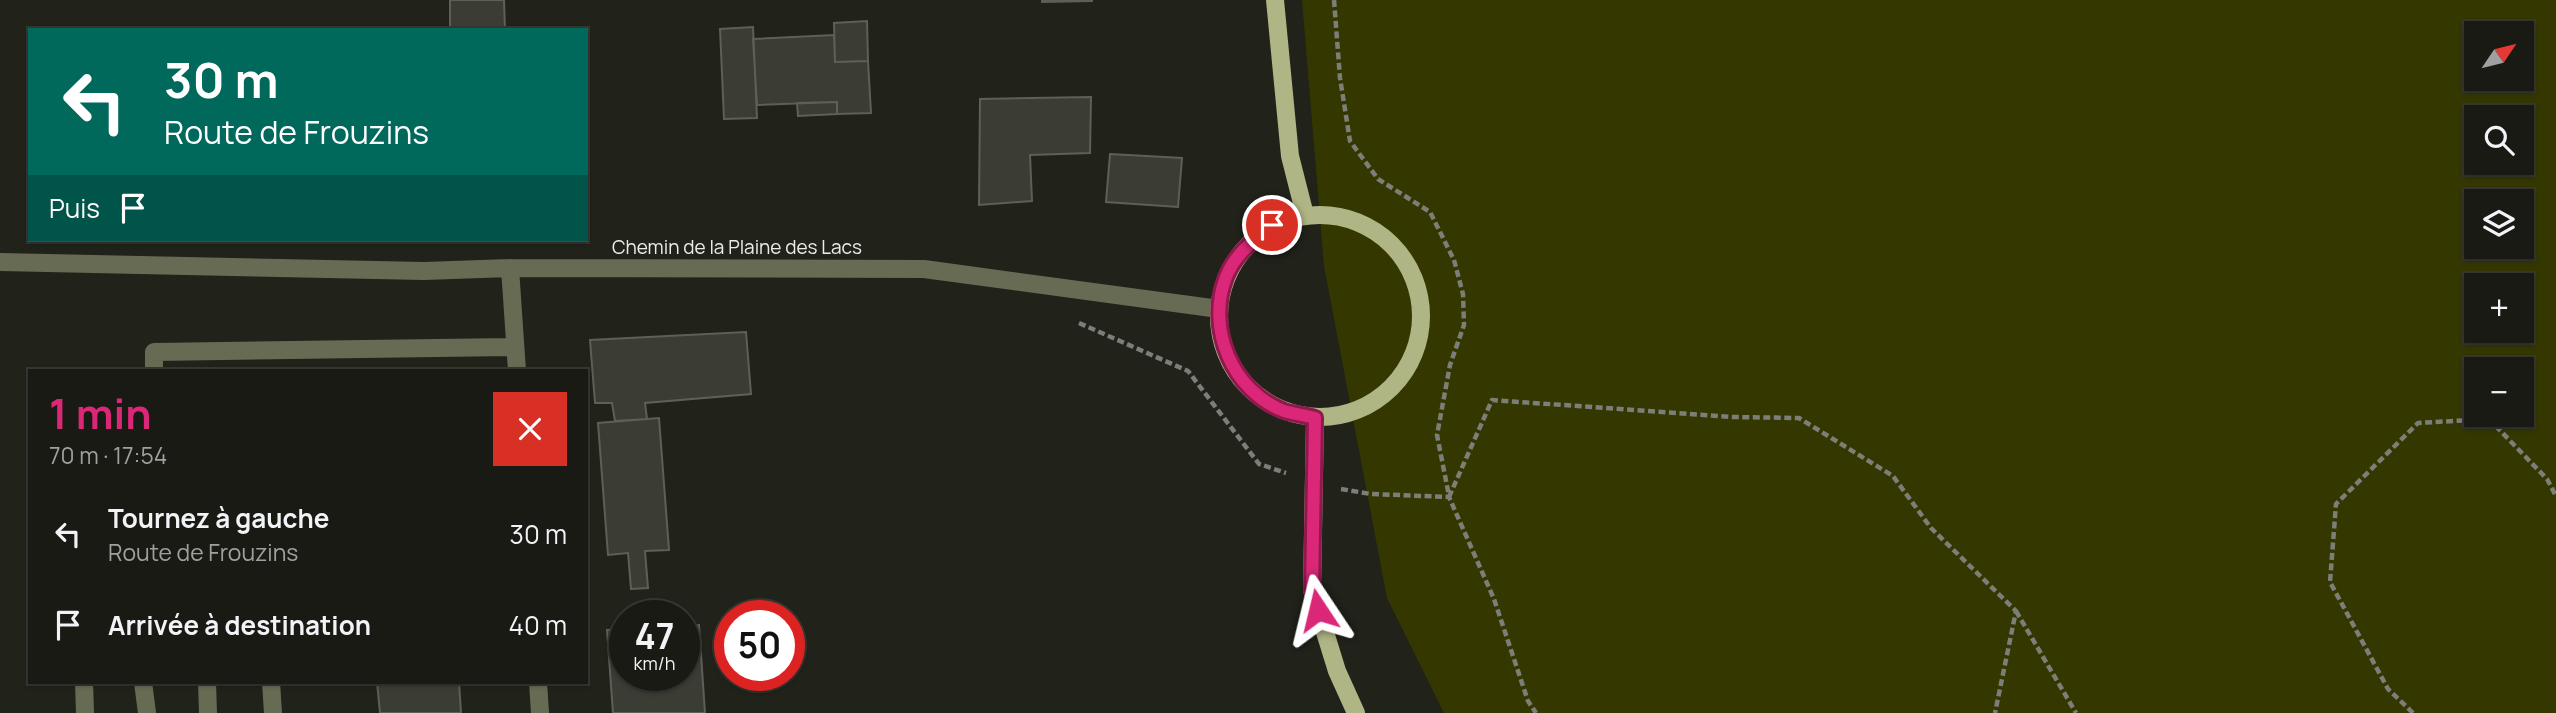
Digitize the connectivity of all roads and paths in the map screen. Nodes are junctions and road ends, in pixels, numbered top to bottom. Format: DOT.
graph roads {
  1 [pos="1275,0"];
  2 [pos="1334,0"];
  3 [pos="1305,215"];
  4 [pos="0,262"];
  5 [pos="510,268"];
  6 [pos="1219,309"];
  7 [pos="1074,320"];
  8 [pos="515,347"];
  9 [pos="154,369"];
  10 [pos="517,369"];
  11 [pos="1315,418"];
  12 [pos="1312,483"];
  13 [pos="2556,496"];
  14 [pos="1449,497"];
  15 [pos="2015,611"];
  16 [pos="83,684"];
  17 [pos="144,684"];
  18 [pos="207,684"];
  19 [pos="271,684"];
  20 [pos="538,684"];
  21 [pos="85,713"];
  22 [pos="147,713"];
  23 [pos="208,713"];
  24 [pos="274,713"];
  25 [pos="540,713"];
  26 [pos="1356,713"];
  27 [pos="1536,713"];
  28 [pos="1995,713"];
  29 [pos="2076,713"];
  30 [pos="2413,713"];
  1 -- 3 [label="main road"];
  2 -- 14 [label="path"];
  3 -- 6 [label="main road"];
  3 -- 11 [label="main road"];
  4 -- 5 [label="street, Chemin de la Plaine des Lacs"];
  5 -- 6 [label="street, Chemin de la Plaine des Lacs"];
  5 -- 8 [label="street"];
  6 -- 11 [label="main road"];
  7 -- 12 [label="path"];
  8 -- 9 [label="street"];
  8 -- 10 [label="street"];
  11 -- 12 [label="main road"];
  12 -- 14 [label="path"];
  12 -- 26 [label="main road"];
  13 -- 30 [label="path"];
  14 -- 15 [label="path"];
  14 -- 27 [label="path"];
  15 -- 28 [label="path"];
  15 -- 29 [label="path"];
  16 -- 21 [label="street"];
  17 -- 22 [label="street"];
  18 -- 23 [label="street"];
  19 -- 24 [label="street"];
  20 -- 25 [label="street"];
}
